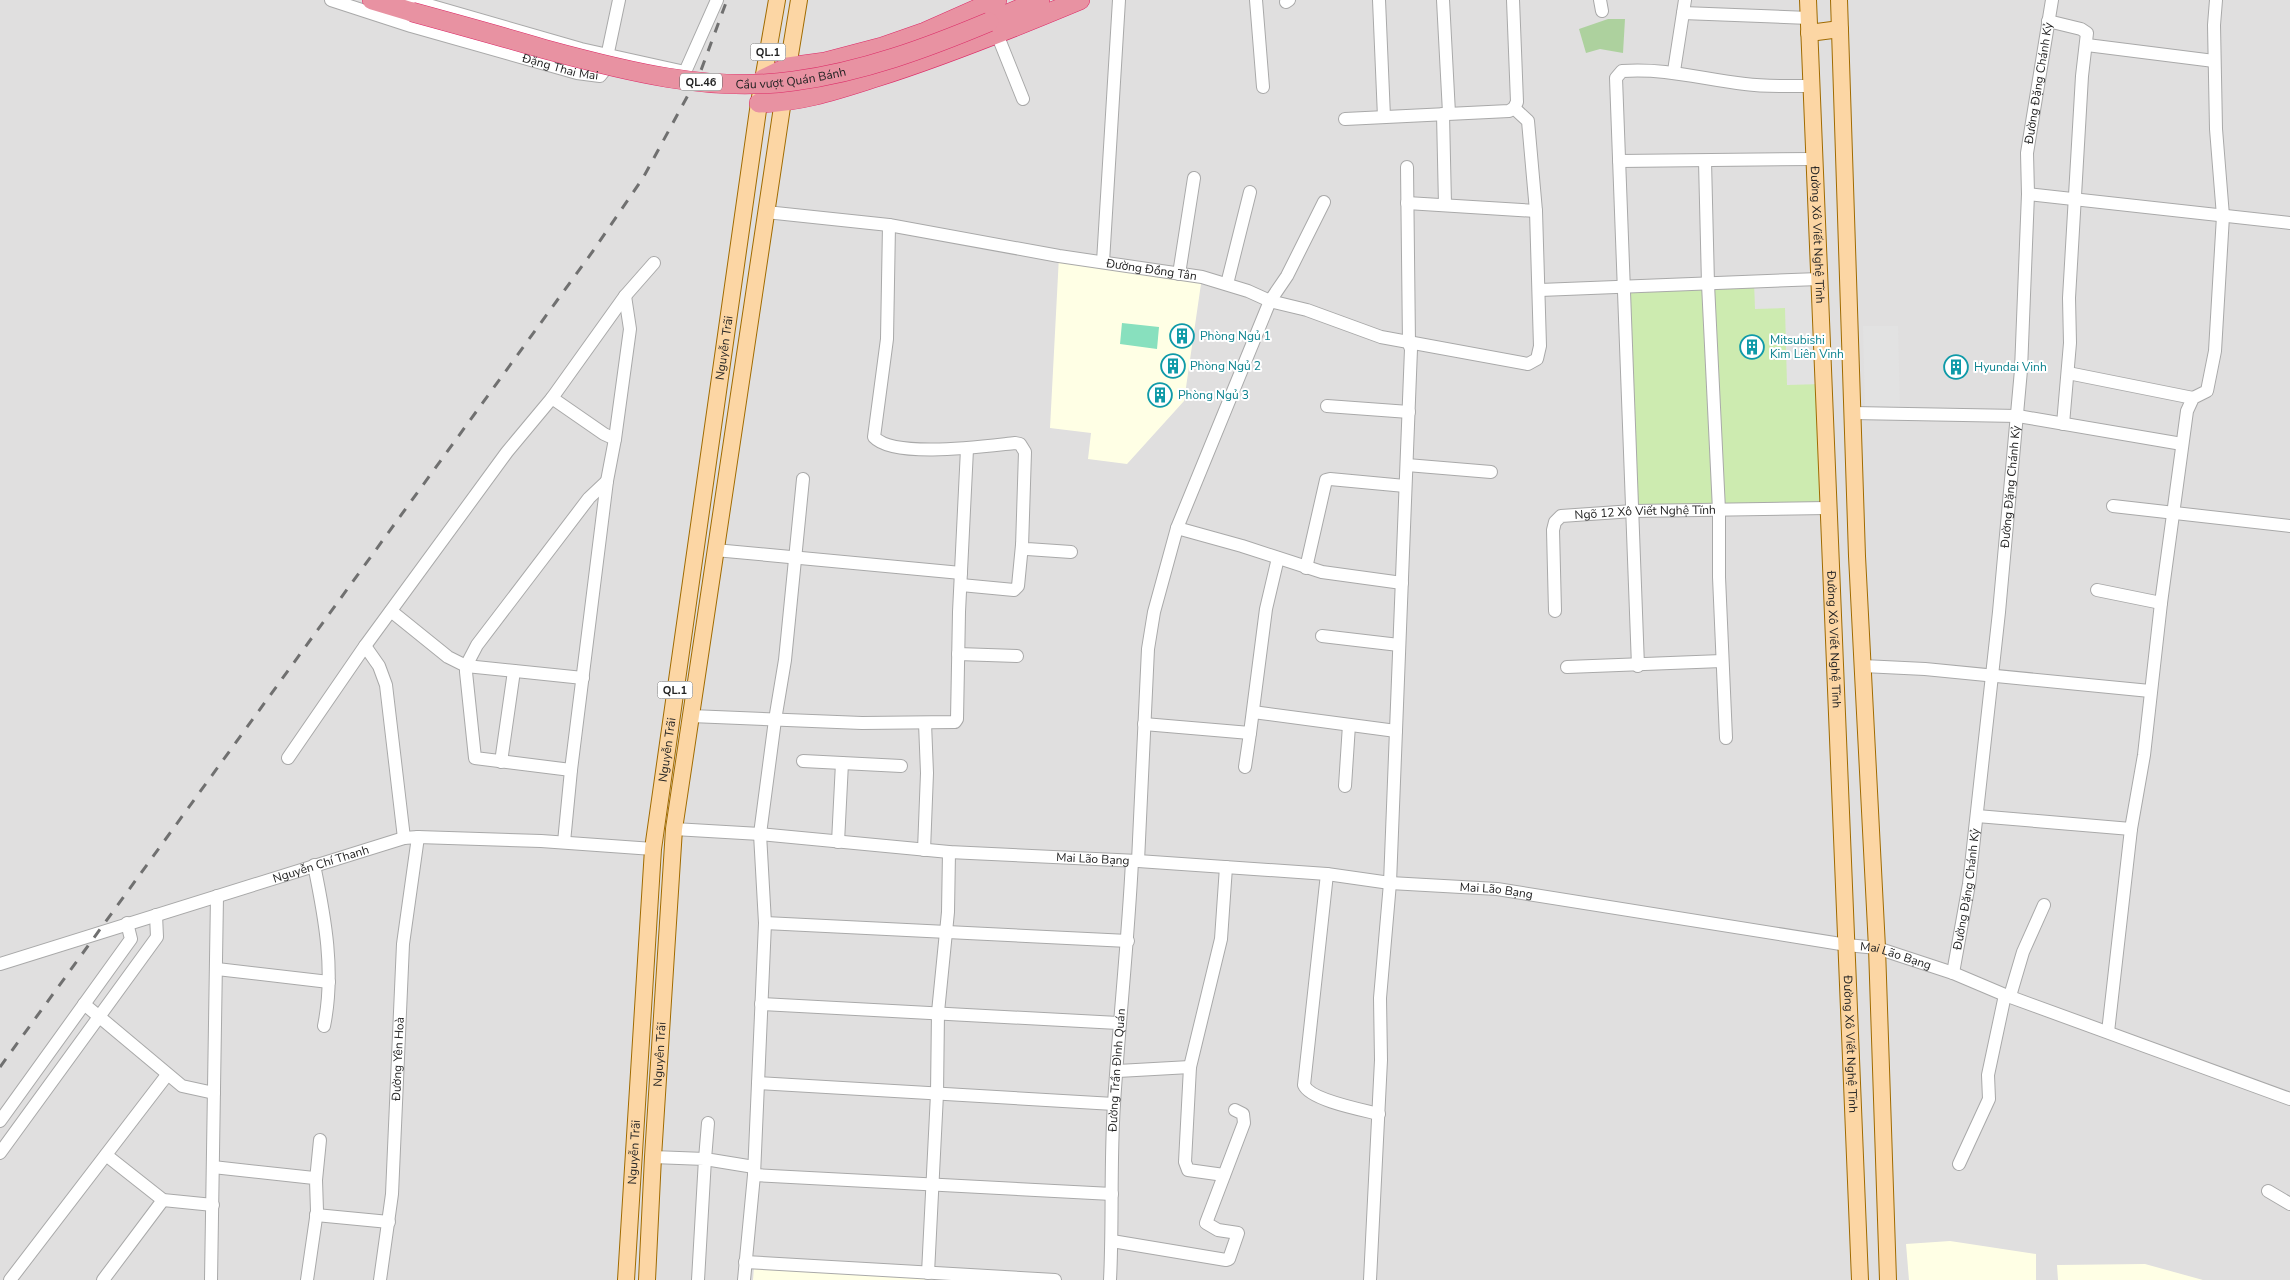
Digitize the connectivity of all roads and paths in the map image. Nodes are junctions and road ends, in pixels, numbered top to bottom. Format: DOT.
graph roads {
  1 [pos="331,0"];
  2 [pos="372,0"];
  3 [pos="619,0"];
  4 [pos="717,0"];
  5 [pos="777,0"];
  6 [pos="799,0"];
  7 [pos="997,0"];
  8 [pos="1040,0"];
  9 [pos="1080,0"];
  10 [pos="1119,0"];
  11 [pos="1256,0"];
  12 [pos="1379,0"];
  13 [pos="1443,0"];
  14 [pos="1513,0"];
  15 [pos="1808,0"];
  16 [pos="1839,0"];
  17 [pos="2052,0"];
  18 [pos="2216,0"];
  19 [pos="433,4"];
  20 [pos="411,6"];
  21 [pos="1684,6"];
  22 [pos="2048,21"];
  23 [pos="1809,25"];
  24 [pos="993,28"];
  25 [pos="1840,29"];
  26 [pos="540,38"];
  27 [pos="2087,45"];
  28 [pos="607,56"];
  29 [pos="534,61"];
  30 [pos="2214,61"];
  31 [pos="788,67"];
  32 [pos="1674,71"];
  33 [pos="763,79"];
  34 [pos="1811,86"];
  35 [pos="1263,87"];
  36 [pos="1023,98"];
  37 [pos="783,102"];
  38 [pos="759,103"];
  39 [pos="1514,108"];
  40 [pos="1446,114"];
  41 [pos="1384,117"];
  42 [pos="1345,119"];
  43 [pos="1814,159"];
  44 [pos="1619,161"];
  45 [pos="1705,161"];
  46 [pos="1407,167"];
  47 [pos="1194,178"];
  48 [pos="1250,192"];
  49 [pos="2028,194"];
  50 [pos="2076,200"];
  51 [pos="1324,202"];
  52 [pos="1407,203"];
  53 [pos="1445,206"];
  54 [pos="1536,211"];
  55 [pos="766,212"];
  56 [pos="2223,216"];
  57 [pos="2290,223"];
  58 [pos="890,226"];
  59 [pos="1103,262"];
  60 [pos="654,263"];
  61 [pos="1179,274"];
  62 [pos="1819,279"];
  63 [pos="1226,284"];
  64 [pos="1708,284"];
  65 [pos="1624,287"];
  66 [pos="1540,290"];
  67 [pos="625,296"];
  68 [pos="1270,301"];
  69 [pos="1409,344"];
  70 [pos="2068,373"];
  71 [pos="552,398"];
  72 [pos="2193,398"];
  73 [pos="1328,406"];
  74 [pos="1409,412"];
  75 [pos="1852,413"];
  76 [pos="1824,416"];
  77 [pos="2018,416"];
  78 [pos="2063,424"];
  79 [pos="615,439"];
  80 [pos="2182,444"];
  81 [pos="967,449"];
  82 [pos="1407,465"];
  83 [pos="1491,472"];
  84 [pos="803,479"];
  85 [pos="607,481"];
  86 [pos="1405,486"];
  87 [pos="2114,506"];
  88 [pos="1828,508"];
  89 [pos="1719,510"];
  90 [pos="1633,511"];
  91 [pos="2174,513"];
  92 [pos="2290,526"];
  93 [pos="1177,528"];
  94 [pos="1022,545"];
  95 [pos="715,550"];
  96 [pos="1071,552"];
  97 [pos="794,557"];
  98 [pos="1278,558"];
  99 [pos="1306,568"];
  100 [pos="961,579"];
  101 [pos="1402,583"];
  102 [pos="2097,590"];
  103 [pos="2161,603"];
  104 [pos="391,610"];
  105 [pos="1555,611"];
  106 [pos="1322,636"];
  107 [pos="1399,645"];
  108 [pos="365,646"];
  109 [pos="958,654"];
  110 [pos="1017,656"];
  111 [pos="1722,661"];
  112 [pos="466,666"];
  113 [pos="1638,666"];
  114 [pos="1863,666"];
  115 [pos="1567,667"];
  116 [pos="514,671"];
  117 [pos="1992,675"];
  118 [pos="583,678"];
  119 [pos="2150,690"];
  120 [pos="1253,712"];
  121 [pos="691,716"];
  122 [pos="775,720"];
  123 [pos="925,723"];
  124 [pos="1144,724"];
  125 [pos="1349,725"];
  126 [pos="1396,731"];
  127 [pos="1250,734"];
  128 [pos="1726,738"];
  129 [pos="288,758"];
  130 [pos="803,761"];
  131 [pos="501,762"];
  132 [pos="842,763"];
  133 [pos="901,766"];
  134 [pos="1245,767"];
  135 [pos="571,770"];
  136 [pos="1345,786"];
  137 [pos="1977,816"];
  138 [pos="674,828"];
  139 [pos="2131,829"];
  140 [pos="760,834"];
  141 [pos="418,837"];
  142 [pos="404,838"];
  143 [pos="564,842"];
  144 [pos="838,842"];
  145 [pos="653,849"];
  146 [pos="924,850"];
  147 [pos="949,852"];
  148 [pos="1135,861"];
  149 [pos="314,865"];
  150 [pos="1226,867"];
  151 [pos="1327,874"];
  152 [pos="1390,883"];
  153 [pos="217,896"];
  154 [pos="2044,905"];
  155 [pos="156,914"];
  156 [pos="127,923"];
  157 [pos="765,923"];
  158 [pos="945,933"];
  159 [pos="1128,940"];
  160 [pos="1847,945"];
  161 [pos="1877,948"];
  162 [pos="0,964"];
  163 [pos="217,969"];
  164 [pos="1953,973"];
  165 [pos="329,982"];
  166 [pos="2007,996"];
  167 [pos="84,1004"];
  168 [pos="761,1004"];
  169 [pos="938,1012"];
  170 [pos="100,1016"];
  171 [pos="1118,1023"];
  172 [pos="324,1026"];
  173 [pos="2108,1032"];
  174 [pos="1190,1067"];
  175 [pos="1118,1071"];
  176 [pos="167,1075"];
  177 [pos="758,1083"];
  178 [pos="214,1093"];
  179 [pos="937,1094"];
  180 [pos="2290,1099"];
  181 [pos="1114,1104"];
  182 [pos="1235,1110"];
  183 [pos="1379,1114"];
  184 [pos="0,1121"];
  185 [pos="708,1123"];
  186 [pos="320,1140"];
  187 [pos="0,1153"];
  188 [pos="106,1155"];
  189 [pos="653,1157"];
  190 [pos="706,1159"];
  191 [pos="1959,1164"];
  192 [pos="212,1166"];
  193 [pos="754,1171"];
  194 [pos="1224,1175"];
  195 [pos="316,1180"];
  196 [pos="932,1185"];
  197 [pos="2268,1191"];
  198 [pos="1112,1194"];
  199 [pos="164,1200"];
  200 [pos="2290,1204"];
  201 [pos="213,1205"];
  202 [pos="316,1215"];
  203 [pos="389,1222"];
  204 [pos="1112,1241"];
  205 [pos="745,1262"];
  206 [pos="928,1273"];
  207 [pos="213,1279"];
  208 [pos="10,1280"];
  209 [pos="103,1280"];
  210 [pos="307,1280"];
  211 [pos="380,1280"];
  212 [pos="626,1280"];
  213 [pos="647,1280"];
  214 [pos="698,1280"];
  215 [pos="744,1280"];
  216 [pos="1055,1280"];
  217 [pos="1110,1280"];
  218 [pos="1370,1280"];
  219 [pos="1860,1280"];
  220 [pos="1888,1280"];
  1 -- 29 [label="street, Đặng Thai Mai"];
  2 -- 20 [label="highway, Đặng Thai Mai / QL.46"];
  3 -- 28 [label="street"];
  4 -- 28 [label="street"];
  5 -- 33 [label="main road, QL.1"];
  6 -- 31 [label="main road, QL.1"];
  7 -- 31 [label="highway"];
  8 -- 24 [label="highway, QL.46"];
  9 -- 24 [label="highway"];
  10 -- 59 [label="street"];
  11 -- 35 [label="street"];
  12 -- 41 [label="street"];
  13 -- 40 [label="street"];
  14 -- 39 [label="street"];
  15 -- 23 [label="main road, Đường Xô Viết Nghệ Tĩnh"];
  16 -- 25 [label="main road"];
  17 -- 22 [label="street, Đường Đặng Chánh Kỷ"];
  18 -- 30 [label="street"];
  19 -- 20 [label="street, Đặng Thai Mai"];
  19 -- 26 [label="street, Đặng Thai Mai"];
  20 -- 24 [label="highway, Cầu vượt Quán Bánh / QL.46, bridge"];
  21 -- 23 [label="street"];
  21 -- 32 [label="street"];
  22 -- 27 [label="street"];
  22 -- 49 [label="street, Đường Đặng Chánh Kỷ"];
  23 -- 25 [label="main road"];
  23 -- 34 [label="main road, Đường Xô Viết Nghệ Tĩnh"];
  24 -- 36 [label="street"];
  24 -- 37 [label="highway"];
  25 -- 75 [label="main road"];
  26 -- 28 [label="street, Đặng Thai Mai"];
  26 -- 29 [label="street"];
  27 -- 30 [label="street"];
  27 -- 50 [label="street"];
  28 -- 29 [label="street, Đặng Thai Mai"];
  30 -- 56 [label="street"];
  31 -- 33 [label="highway"];
  31 -- 37 [label="main road, QL.1"];
  32 -- 34 [label="street"];
  32 -- 44 [label="street"];
  33 -- 38 [label="main road, QL.1"];
  34 -- 43 [label="main road, Đường Xô Viết Nghệ Tĩnh"];
  37 -- 38 [label="highway"];
  37 -- 55 [label="main road, Nguyễn Trãi / QL.1"];
  38 -- 145 [label="main road, Nguyễn Trãi / QL.1"];
  39 -- 40 [label="street"];
  39 -- 54 [label="street"];
  40 -- 41 [label="street"];
  40 -- 53 [label="street"];
  41 -- 42 [label="street"];
  43 -- 45 [label="street"];
  43 -- 62 [label="main road, Đường Xô Viết Nghệ Tĩnh"];
  44 -- 45 [label="street"];
  44 -- 65 [label="street"];
  45 -- 64 [label="street"];
  46 -- 52 [label="street"];
  47 -- 61 [label="street"];
  48 -- 63 [label="street"];
  49 -- 50 [label="street"];
  49 -- 77 [label="street, Đường Đặng Chánh Kỷ"];
  50 -- 56 [label="street"];
  50 -- 70 [label="street"];
  51 -- 68 [label="street, Đường Trần Đình Quán"];
  52 -- 53 [label="street"];
  52 -- 69 [label="street"];
  53 -- 54 [label="street"];
  54 -- 66 [label="street"];
  55 -- 58 [label="street, Đường Đồng Tân"];
  55 -- 95 [label="main road, Nguyễn Trãi / QL.1"];
  56 -- 57 [label="street"];
  56 -- 72 [label="street"];
  58 -- 59 [label="street, Đường Đồng Tân"];
  58 -- 81 [label="street"];
  59 -- 61 [label="street, Đường Đồng Tân"];
  60 -- 67 [label="street"];
  61 -- 63 [label="street, Đường Đồng Tân"];
  62 -- 64 [label="street"];
  62 -- 76 [label="main road, Đường Xô Viết Nghệ Tĩnh"];
  63 -- 68 [label="street, Đường Đồng Tân"];
  64 -- 65 [label="street"];
  64 -- 89 [label="street"];
  65 -- 66 [label="street"];
  65 -- 90 [label="street"];
  66 -- 69 [label="street, Đường Đồng Tân"];
  67 -- 71 [label="street"];
  67 -- 79 [label="street"];
  68 -- 69 [label="street, Đường Đồng Tân"];
  68 -- 93 [label="street, Đường Trần Đình Quán"];
  69 -- 74 [label="street"];
  70 -- 72 [label="street"];
  70 -- 78 [label="street"];
  71 -- 79 [label="street"];
  71 -- 104 [label="street"];
  72 -- 80 [label="street"];
  73 -- 74 [label="street"];
  74 -- 82 [label="street"];
  75 -- 76 [label="main road"];
  75 -- 77 [label="street"];
  75 -- 114 [label="main road"];
  76 -- 88 [label="main road, Đường Xô Viết Nghệ Tĩnh"];
  77 -- 78 [label="street"];
  77 -- 117 [label="street, Đường Đặng Chánh Kỷ"];
  78 -- 80 [label="street"];
  79 -- 85 [label="street"];
  80 -- 91 [label="street"];
  81 -- 94 [label="street"];
  81 -- 100 [label="street"];
  82 -- 83 [label="street"];
  82 -- 86 [label="street"];
  84 -- 97 [label="street"];
  85 -- 112 [label="street"];
  85 -- 118 [label="street"];
  86 -- 99 [label="street"];
  86 -- 101 [label="street"];
  87 -- 91 [label="street"];
  88 -- 89 [label="street, Ngõ 12 Xô Viết Nghệ Tĩnh"];
  88 -- 160 [label="main road, Đường Xô Viết Nghệ Tĩnh"];
  89 -- 90 [label="street, Ngõ 12 Xô Viết Nghệ Tĩnh"];
  89 -- 111 [label="street"];
  90 -- 105 [label="street, Ngõ 12 Xô Viết Nghệ Tĩnh"];
  90 -- 113 [label="street"];
  91 -- 92 [label="street"];
  91 -- 103 [label="street"];
  93 -- 98 [label="street"];
  93 -- 124 [label="street, Đường Trần Đình Quán"];
  94 -- 96 [label="street"];
  94 -- 100 [label="street"];
  95 -- 97 [label="street"];
  95 -- 121 [label="main road, Nguyễn Trãi / QL.1"];
  97 -- 100 [label="street"];
  97 -- 122 [label="street"];
  98 -- 99 [label="street"];
  98 -- 120 [label="street"];
  99 -- 101 [label="street"];
  100 -- 109 [label="street"];
  101 -- 107 [label="street"];
  102 -- 103 [label="street"];
  103 -- 119 [label="street"];
  104 -- 108 [label="street"];
  104 -- 112 [label="street"];
  106 -- 107 [label="street"];
  107 -- 126 [label="street"];
  108 -- 129 [label="street"];
  108 -- 142 [label="street"];
  109 -- 110 [label="street"];
  109 -- 123 [label="street"];
  111 -- 113 [label="street"];
  111 -- 128 [label="street"];
  112 -- 116 [label="street"];
  112 -- 131 [label="street"];
  113 -- 115 [label="street"];
  114 -- 117 [label="street"];
  114 -- 161 [label="main road"];
  116 -- 118 [label="street"];
  116 -- 131 [label="street"];
  117 -- 119 [label="street"];
  117 -- 137 [label="street, Đường Đặng Chánh Kỷ"];
  118 -- 135 [label="street"];
  119 -- 139 [label="street"];
  120 -- 125 [label="street"];
  120 -- 127 [label="street"];
  121 -- 122 [label="street"];
  121 -- 138 [label="main road, Nguyễn Trãi / QL.1"];
  122 -- 123 [label="street"];
  122 -- 140 [label="street"];
  123 -- 146 [label="street"];
  124 -- 127 [label="street"];
  124 -- 148 [label="street, Đường Trần Đình Quán"];
  125 -- 126 [label="street"];
  125 -- 136 [label="street"];
  126 -- 152 [label="street"];
  127 -- 134 [label="street"];
  130 -- 132 [label="street"];
  131 -- 135 [label="street"];
  132 -- 133 [label="street"];
  132 -- 144 [label="street"];
  135 -- 143 [label="street"];
  137 -- 139 [label="street"];
  137 -- 164 [label="street, Đường Đặng Chánh Kỷ"];
  138 -- 140 [label="street, Mai Lão Bạng"];
  138 -- 145 [label="main road"];
  138 -- 189 [label="main road, Nguyên Trãi / QL.1"];
  139 -- 173 [label="street"];
  140 -- 144 [label="street, Mai Lão Bạng"];
  140 -- 157 [label="street"];
  141 -- 142 [label="street, Nguyễn Chí Thanh"];
  141 -- 143 [label="street, Nguyễn Chí Thanh"];
  141 -- 203 [label="street, Đường Yên Hoà"];
  142 -- 149 [label="street, Nguyễn Chí Thanh"];
  143 -- 145 [label="street, Nguyễn Chí Thanh"];
  144 -- 146 [label="street, Mai Lão Bạng"];
  145 -- 212 [label="main road, Nguyễn Trãi / QL.1"];
  146 -- 147 [label="street, Mai Lão Bạng"];
  147 -- 148 [label="street, Mai Lão Bạng"];
  147 -- 158 [label="street"];
  148 -- 150 [label="street, Mai Lão Bạng"];
  148 -- 159 [label="street, Đường Trần Đình Quán"];
  149 -- 153 [label="street, Nguyễn Chí Thanh"];
  149 -- 165 [label="street"];
  150 -- 151 [label="street, Mai Lão Bạng"];
  150 -- 174 [label="street"];
  151 -- 152 [label="street, Mai Lão Bạng"];
  151 -- 183 [label="street"];
  152 -- 160 [label="street, Mai Lão Bạng"];
  152 -- 183 [label="street"];
  153 -- 155 [label="street, Nguyễn Chí Thanh"];
  153 -- 163 [label="street"];
  154 -- 166 [label="street"];
  155 -- 156 [label="street, Nguyễn Chí Thanh"];
  155 -- 170 [label="street"];
  156 -- 162 [label="street, Nguyễn Chí Thanh"];
  156 -- 167 [label="street"];
  157 -- 158 [label="street"];
  157 -- 168 [label="street"];
  158 -- 159 [label="street"];
  158 -- 169 [label="street"];
  159 -- 171 [label="street, Đường Trần Đình Quán"];
  160 -- 161 [label="street, Mai Lão Bạng"];
  160 -- 219 [label="main road, Đường Xô Viết Nghệ Tĩnh"];
  161 -- 164 [label="street, Mai Lão Bạng"];
  161 -- 220 [label="main road"];
  163 -- 165 [label="street"];
  163 -- 178 [label="street"];
  164 -- 166 [label="street, Mai Lão Bạng"];
  165 -- 172 [label="street"];
  166 -- 173 [label="street, Mai Lão Bạng"];
  166 -- 191 [label="street"];
  167 -- 170 [label="street"];
  167 -- 184 [label="street"];
  168 -- 169 [label="street"];
  168 -- 177 [label="street"];
  169 -- 171 [label="street"];
  169 -- 179 [label="street"];
  170 -- 176 [label="street"];
  170 -- 187 [label="street"];
  171 -- 175 [label="street, Đường Trần Đình Quán"];
  173 -- 180 [label="street, Mai Lão Bạng"];
  174 -- 175 [label="street"];
  174 -- 194 [label="street"];
  175 -- 181 [label="street, Đường Trần Đình Quán"];
  176 -- 178 [label="street"];
  176 -- 188 [label="street"];
  177 -- 179 [label="street"];
  177 -- 193 [label="street"];
  178 -- 192 [label="street"];
  179 -- 181 [label="street"];
  179 -- 196 [label="street"];
  181 -- 198 [label="street, Đường Trần Đình Quán"];
  182 -- 194 [label="street"];
  183 -- 218 [label="street"];
  185 -- 190 [label="street"];
  186 -- 195 [label="street"];
  188 -- 199 [label="street"];
  188 -- 208 [label="street"];
  189 -- 190 [label="street"];
  189 -- 213 [label="main road, Nguyên Trãi / QL.1"];
  190 -- 193 [label="street"];
  190 -- 214 [label="street"];
  192 -- 195 [label="street"];
  192 -- 201 [label="street"];
  193 -- 196 [label="street"];
  193 -- 205 [label="street"];
  194 -- 204 [label="street"];
  195 -- 202 [label="street"];
  196 -- 198 [label="street"];
  196 -- 206 [label="street"];
  197 -- 200 [label="street"];
  198 -- 204 [label="street, Đường Trần Đình Quán"];
  199 -- 201 [label="street"];
  199 -- 209 [label="street"];
  201 -- 207 [label="street"];
  202 -- 203 [label="street"];
  202 -- 210 [label="street"];
  203 -- 211 [label="street, Đường Yên Hoà"];
  204 -- 217 [label="street, Đường Trần Đình Quán"];
  205 -- 206 [label="street"];
  205 -- 215 [label="street"];
  206 -- 216 [label="street"];
}
